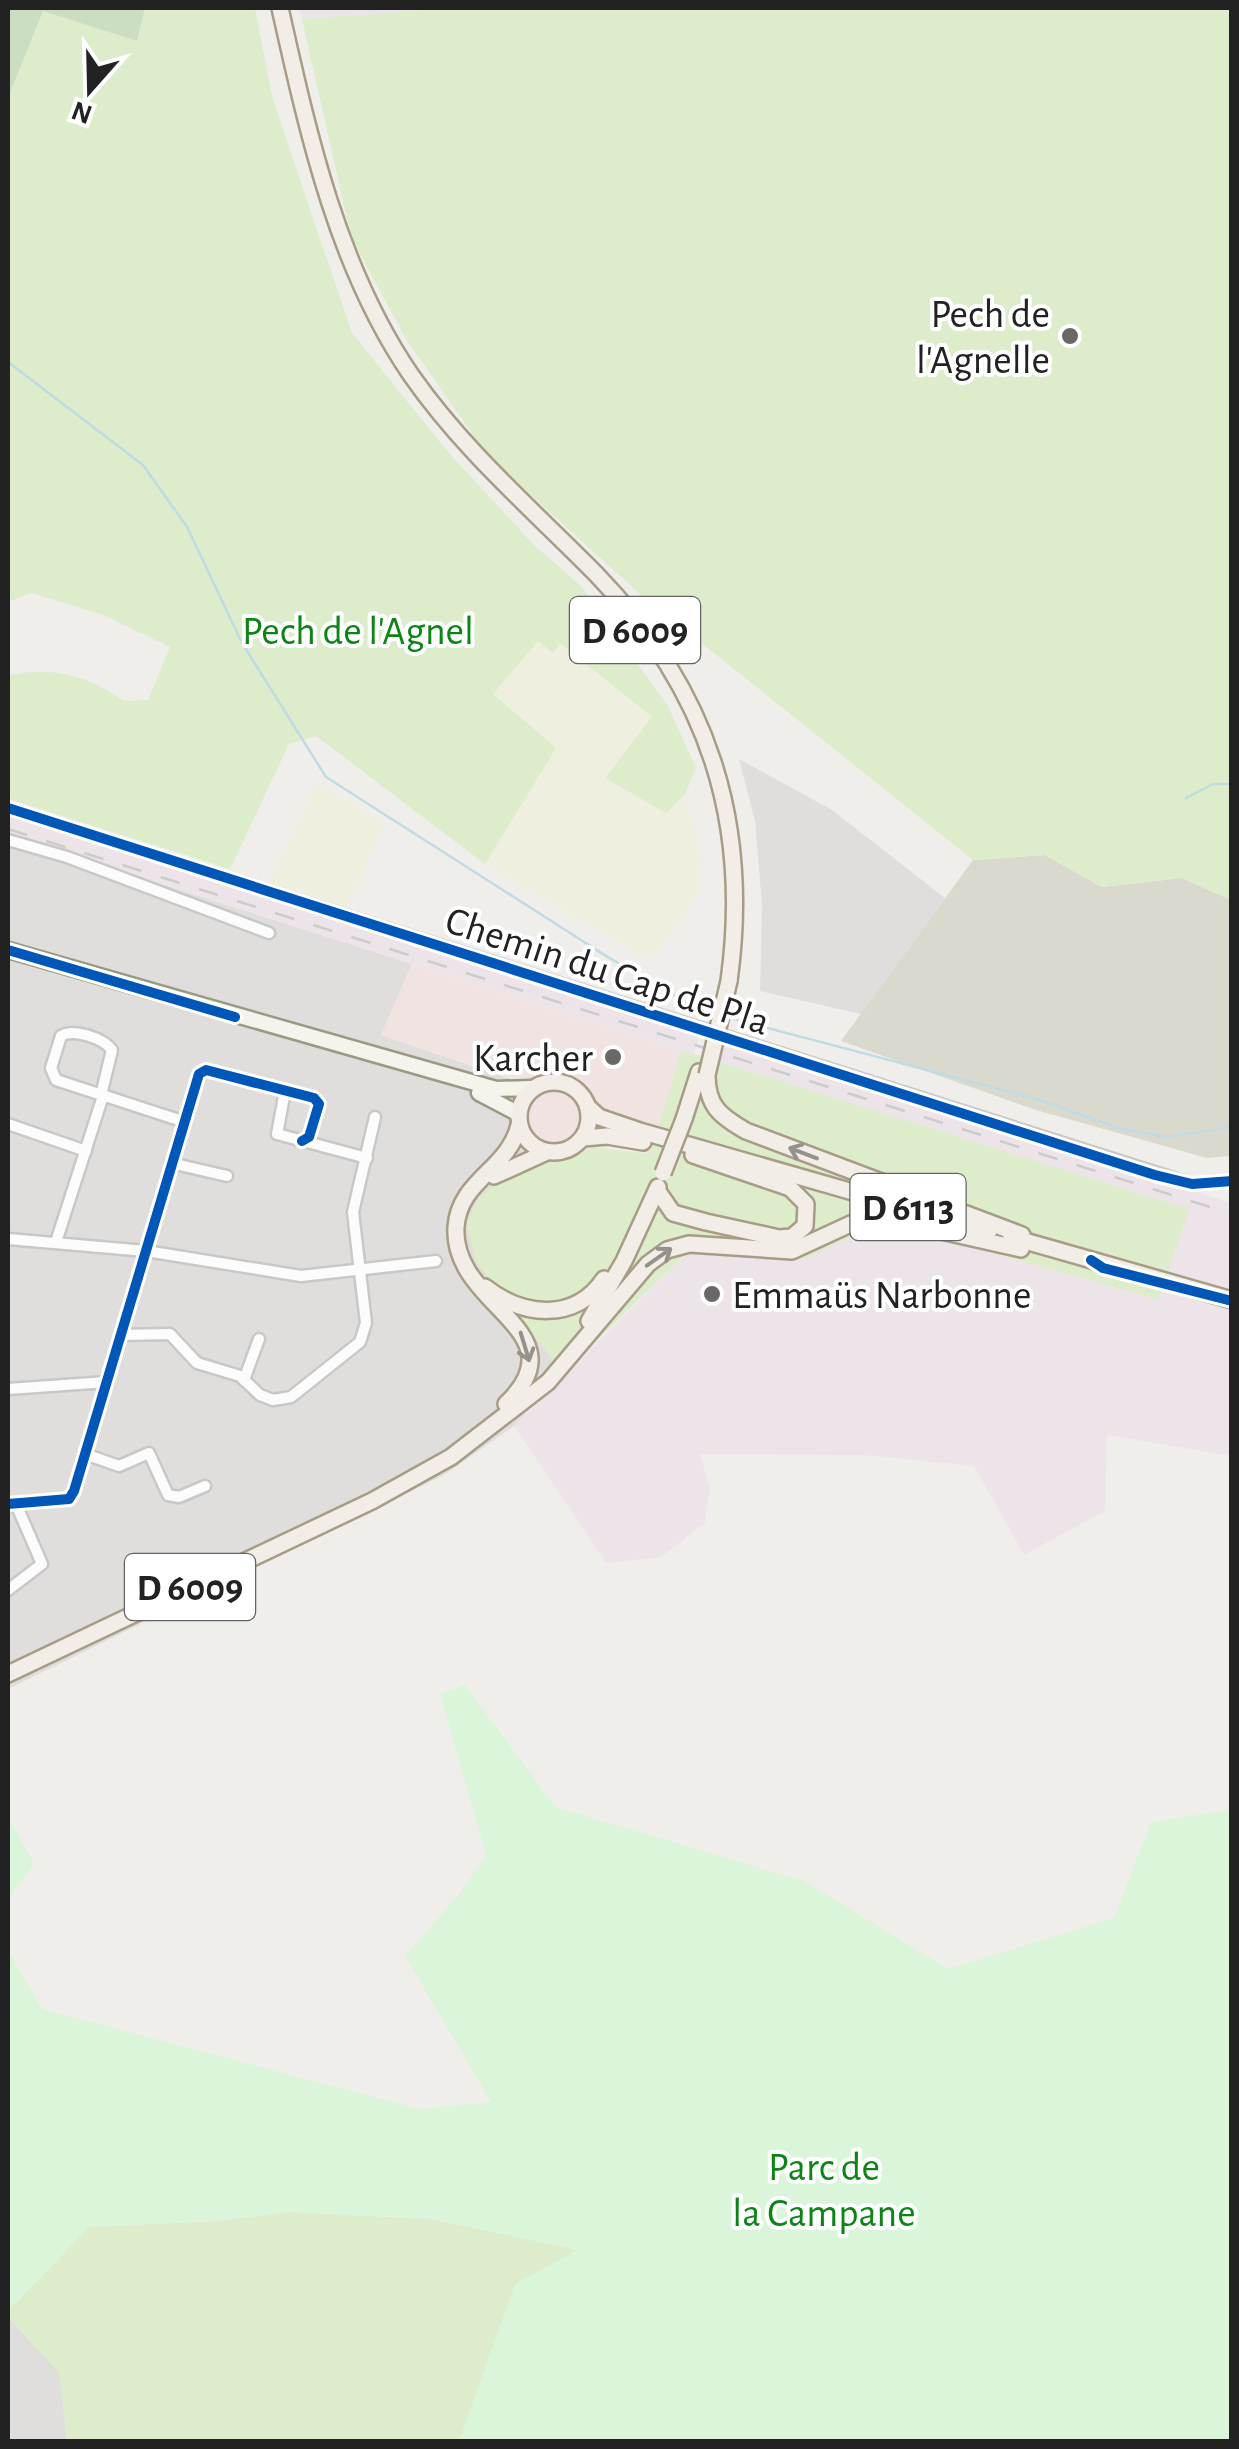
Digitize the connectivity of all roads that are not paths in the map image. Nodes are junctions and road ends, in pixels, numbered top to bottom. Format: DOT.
graph roads {
  1 [pos="270,8"];
  2 [pos="280,8"];
  3 [pos="8,808"];
  4 [pos="8,840"];
  5 [pos="268,933"];
  6 [pos="8,950"];
  7 [pos="726,980"];
  8 [pos="235,1018"];
  9 [pos="703,1074"];
  10 [pos="533,1088"];
  11 [pos="285,1091"];
  12 [pos="102,1094"];
  13 [pos="588,1108"];
  14 [pos="375,1116"];
  15 [pos="182,1120"];
  16 [pos="519,1120"];
  17 [pos="8,1124"];
  18 [pos="583,1138"];
  19 [pos="302,1141"];
  20 [pos="86,1151"];
  21 [pos="547,1152"];
  22 [pos="684,1152"];
  23 [pos="366,1158"];
  24 [pos="172,1164"];
  25 [pos="226,1176"];
  26 [pos="660,1182"];
  27 [pos="1192,1184"];
  28 [pos="464,1200"];
  29 [pos="8,1239"];
  30 [pos="56,1242"];
  31 [pos="1021,1249"];
  32 [pos="146,1251"];
  33 [pos="1091,1260"];
  34 [pos="436,1261"];
  35 [pos="360,1269"];
  36 [pos="466,1272"];
  37 [pos="1232,1303"];
  38 [pos="122,1335"];
  39 [pos="259,1339"];
  40 [pos="244,1380"];
  41 [pos="107,1382"];
  42 [pos="8,1389"];
  43 [pos="520,1402"];
  44 [pos="86,1454"];
  45 [pos="205,1486"];
  46 [pos="372,1500"];
  47 [pos="12,1504"];
  48 [pos="8,1590"];
  49 [pos="8,1674"];
  1 -- 7 [label="main road, D 6009"];
  2 -- 7 [label="main road, D 6009"];
  3 -- 27 [label="street, Chemin du Cap de Pla"];
  4 -- 5 [label="street"];
  6 -- 8 [label="main road"];
  7 -- 9 [label="main road, D 6009, bridge"];
  8 -- 10 [label="main road"];
  8 -- 16 [label="main road"];
  9 -- 26 [label="main road, D 6009, bridge"];
  33 -- 9 [label="main road, one-way"];
  10 -- 13 [label="main road"];
  10 -- 16 [label="main road"];
  11 -- 15 [label="street"];
  11 -- 19 [label="street"];
  11 -- 19 [label="street"];
  12 -- 12 [label="street"];
  12 -- 15 [label="street"];
  12 -- 20 [label="street"];
  13 -- 18 [label="main road"];
  13 -- 33 [label="main road, D 6113"];
  14 -- 23 [label="street"];
  15 -- 24 [label="street"];
  16 -- 21 [label="main road"];
  16 -- 28 [label="main road"];
  17 -- 20 [label="street"];
  18 -- 21 [label="main road"];
  18 -- 22 [label="main road, D 6113"];
  19 -- 23 [label="street"];
  20 -- 30 [label="street"];
  21 -- 28 [label="main road"];
  22 -- 26 [label="main road"];
  22 -- 31 [label="main road, D 6113"];
  23 -- 35 [label="street"];
  24 -- 25 [label="street"];
  24 -- 32 [label="street"];
  26 -- 36 [label="main road"];
  26 -- 43 [label="main road, D 6009"];
  28 -- 36 [label="main road"];
  29 -- 30 [label="street"];
  30 -- 32 [label="street"];
  31 -- 37 [label="main road, D 6113"];
  43 -- 31 [label="main road, one-way"];
  32 -- 35 [label="street"];
  32 -- 38 [label="street"];
  33 -- 37 [label="main road, D 6113"];
  34 -- 35 [label="street"];
  35 -- 40 [label="street"];
  36 -- 46 [label="main road, one-way"];
  38 -- 40 [label="street"];
  38 -- 41 [label="street"];
  39 -- 40 [label="street"];
  41 -- 42 [label="street"];
  41 -- 44 [label="street"];
  43 -- 46 [label="main road, D 6009"];
  44 -- 45 [label="street"];
  44 -- 47 [label="street"];
  46 -- 49 [label="main road, D 6009"];
  47 -- 48 [label="street"];
}
